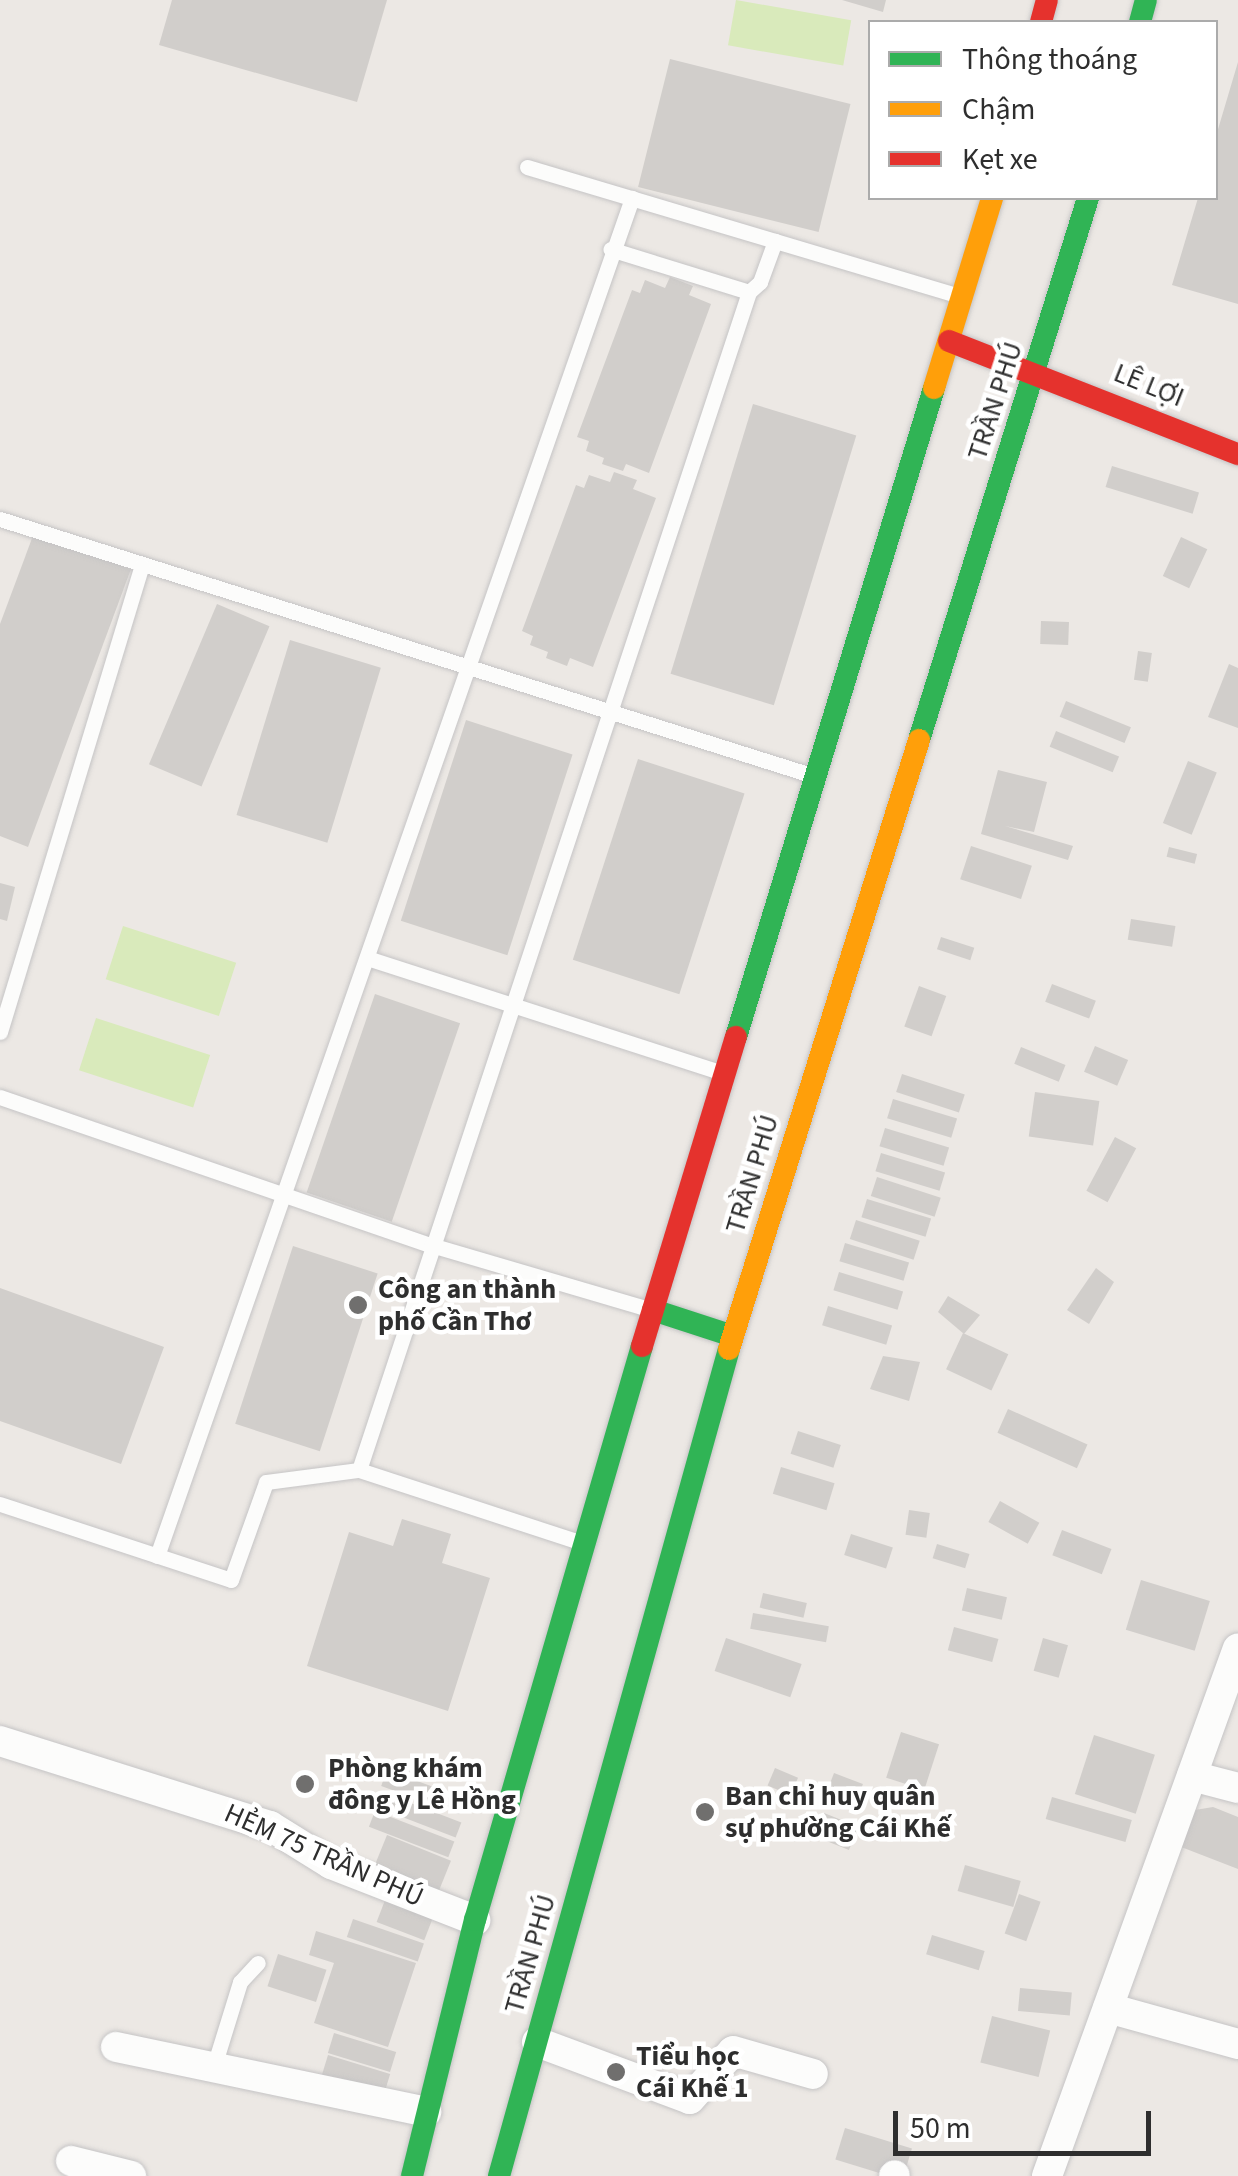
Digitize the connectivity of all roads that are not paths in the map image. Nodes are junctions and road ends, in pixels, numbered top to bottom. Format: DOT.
graph roads {
  1 [pos="527,167"];
  2 [pos="632,198"];
  3 [pos="991,200"];
  4 [pos="1087,200"];
  5 [pos="775,241"];
  6 [pos="610,249"];
  7 [pos="748,292"];
  8 [pos="964,297"];
  9 [pos="949,340"];
  10 [pos="1036,372"];
  11 [pos="1238,454"];
  12 [pos="0,519"];
  13 [pos="142,566"];
  14 [pos="469,668"];
  15 [pos="614,713"];
  16 [pos="815,776"];
  17 [pos="370,959"];
  18 [pos="513,1008"];
  19 [pos="0,1032"];
  20 [pos="726,1074"];
  21 [pos="0,1097"];
  22 [pos="288,1196"];
  23 [pos="431,1245"];
  24 [pos="654,1310"];
  25 [pos="733,1336"];
  26 [pos="359,1470"];
  27 [pos="0,1504"];
  28 [pos="586,1544"];
  29 [pos="157,1556"];
  30 [pos="1238,1648"];
  31 [pos="0,1741"];
  32 [pos="1192,1776"];
  33 [pos="1238,1788"];
  34 [pos="475,1920"];
  35 [pos="258,1963"];
  36 [pos="1108,2008"];
  37 [pos="537,2042"];
  38 [pos="1238,2044"];
  39 [pos="116,2047"];
  40 [pos="214,2066"];
  41 [pos="813,2074"];
  42 [pos="426,2112"];
  43 [pos="70,2161"];
  44 [pos="131,2176"];
  45 [pos="412,2176"];
  46 [pos="498,2176"];
  47 [pos="1047,2176"];
  1 -- 2 [label="lane"];
  2 -- 5 [label="lane"];
  2 -- 6 [label="lane"];
  3 -- 8 [label="street, TRẦN PHÚ"];
  4 -- 10 [label="street, TRẦN PHÚ"];
  5 -- 7 [label="lane"];
  5 -- 8 [label="lane"];
  6 -- 7 [label="lane"];
  6 -- 14 [label="lane"];
  7 -- 15 [label="lane"];
  8 -- 9 [label="street, TRẦN PHÚ"];
  9 -- 10 [label="street, LÊ LỢI"];
  9 -- 16 [label="street, TRẦN PHÚ"];
  10 -- 11 [label="street, LÊ LỢI"];
  10 -- 25 [label="street, TRẦN PHÚ"];
  12 -- 13 [label="lane"];
  13 -- 14 [label="lane"];
  13 -- 19 [label="lane"];
  14 -- 15 [label="lane"];
  14 -- 17 [label="lane"];
  15 -- 16 [label="lane"];
  15 -- 18 [label="lane"];
  16 -- 20 [label="street, TRẦN PHÚ"];
  17 -- 18 [label="lane"];
  17 -- 22 [label="lane"];
  18 -- 20 [label="lane"];
  18 -- 23 [label="lane"];
  20 -- 24 [label="street, TRẦN PHÚ"];
  21 -- 22 [label="lane"];
  22 -- 23 [label="lane"];
  22 -- 29 [label="lane"];
  23 -- 24 [label="lane"];
  23 -- 26 [label="lane"];
  24 -- 25 [label="street"];
  24 -- 28 [label="street, TRẦN PHÚ"];
  25 -- 37 [label="street, TRẦN PHÚ"];
  26 -- 28 [label="lane"];
  26 -- 29 [label="lane"];
  27 -- 29 [label="lane"];
  28 -- 34 [label="street, TRẦN PHÚ"];
  30 -- 32 [label="street"];
  31 -- 34 [label="street, HẺM 75 TRẦN PHÚ"];
  32 -- 33 [label="street"];
  32 -- 36 [label="street"];
  34 -- 42 [label="street, TRẦN PHÚ"];
  35 -- 40 [label="lane"];
  36 -- 38 [label="street"];
  36 -- 47 [label="street"];
  37 -- 41 [label="street"];
  37 -- 46 [label="street, TRẦN PHÚ"];
  39 -- 40 [label="street"];
  40 -- 42 [label="street"];
  42 -- 45 [label="street, TRẦN PHÚ"];
  43 -- 44 [label="street"];
}
